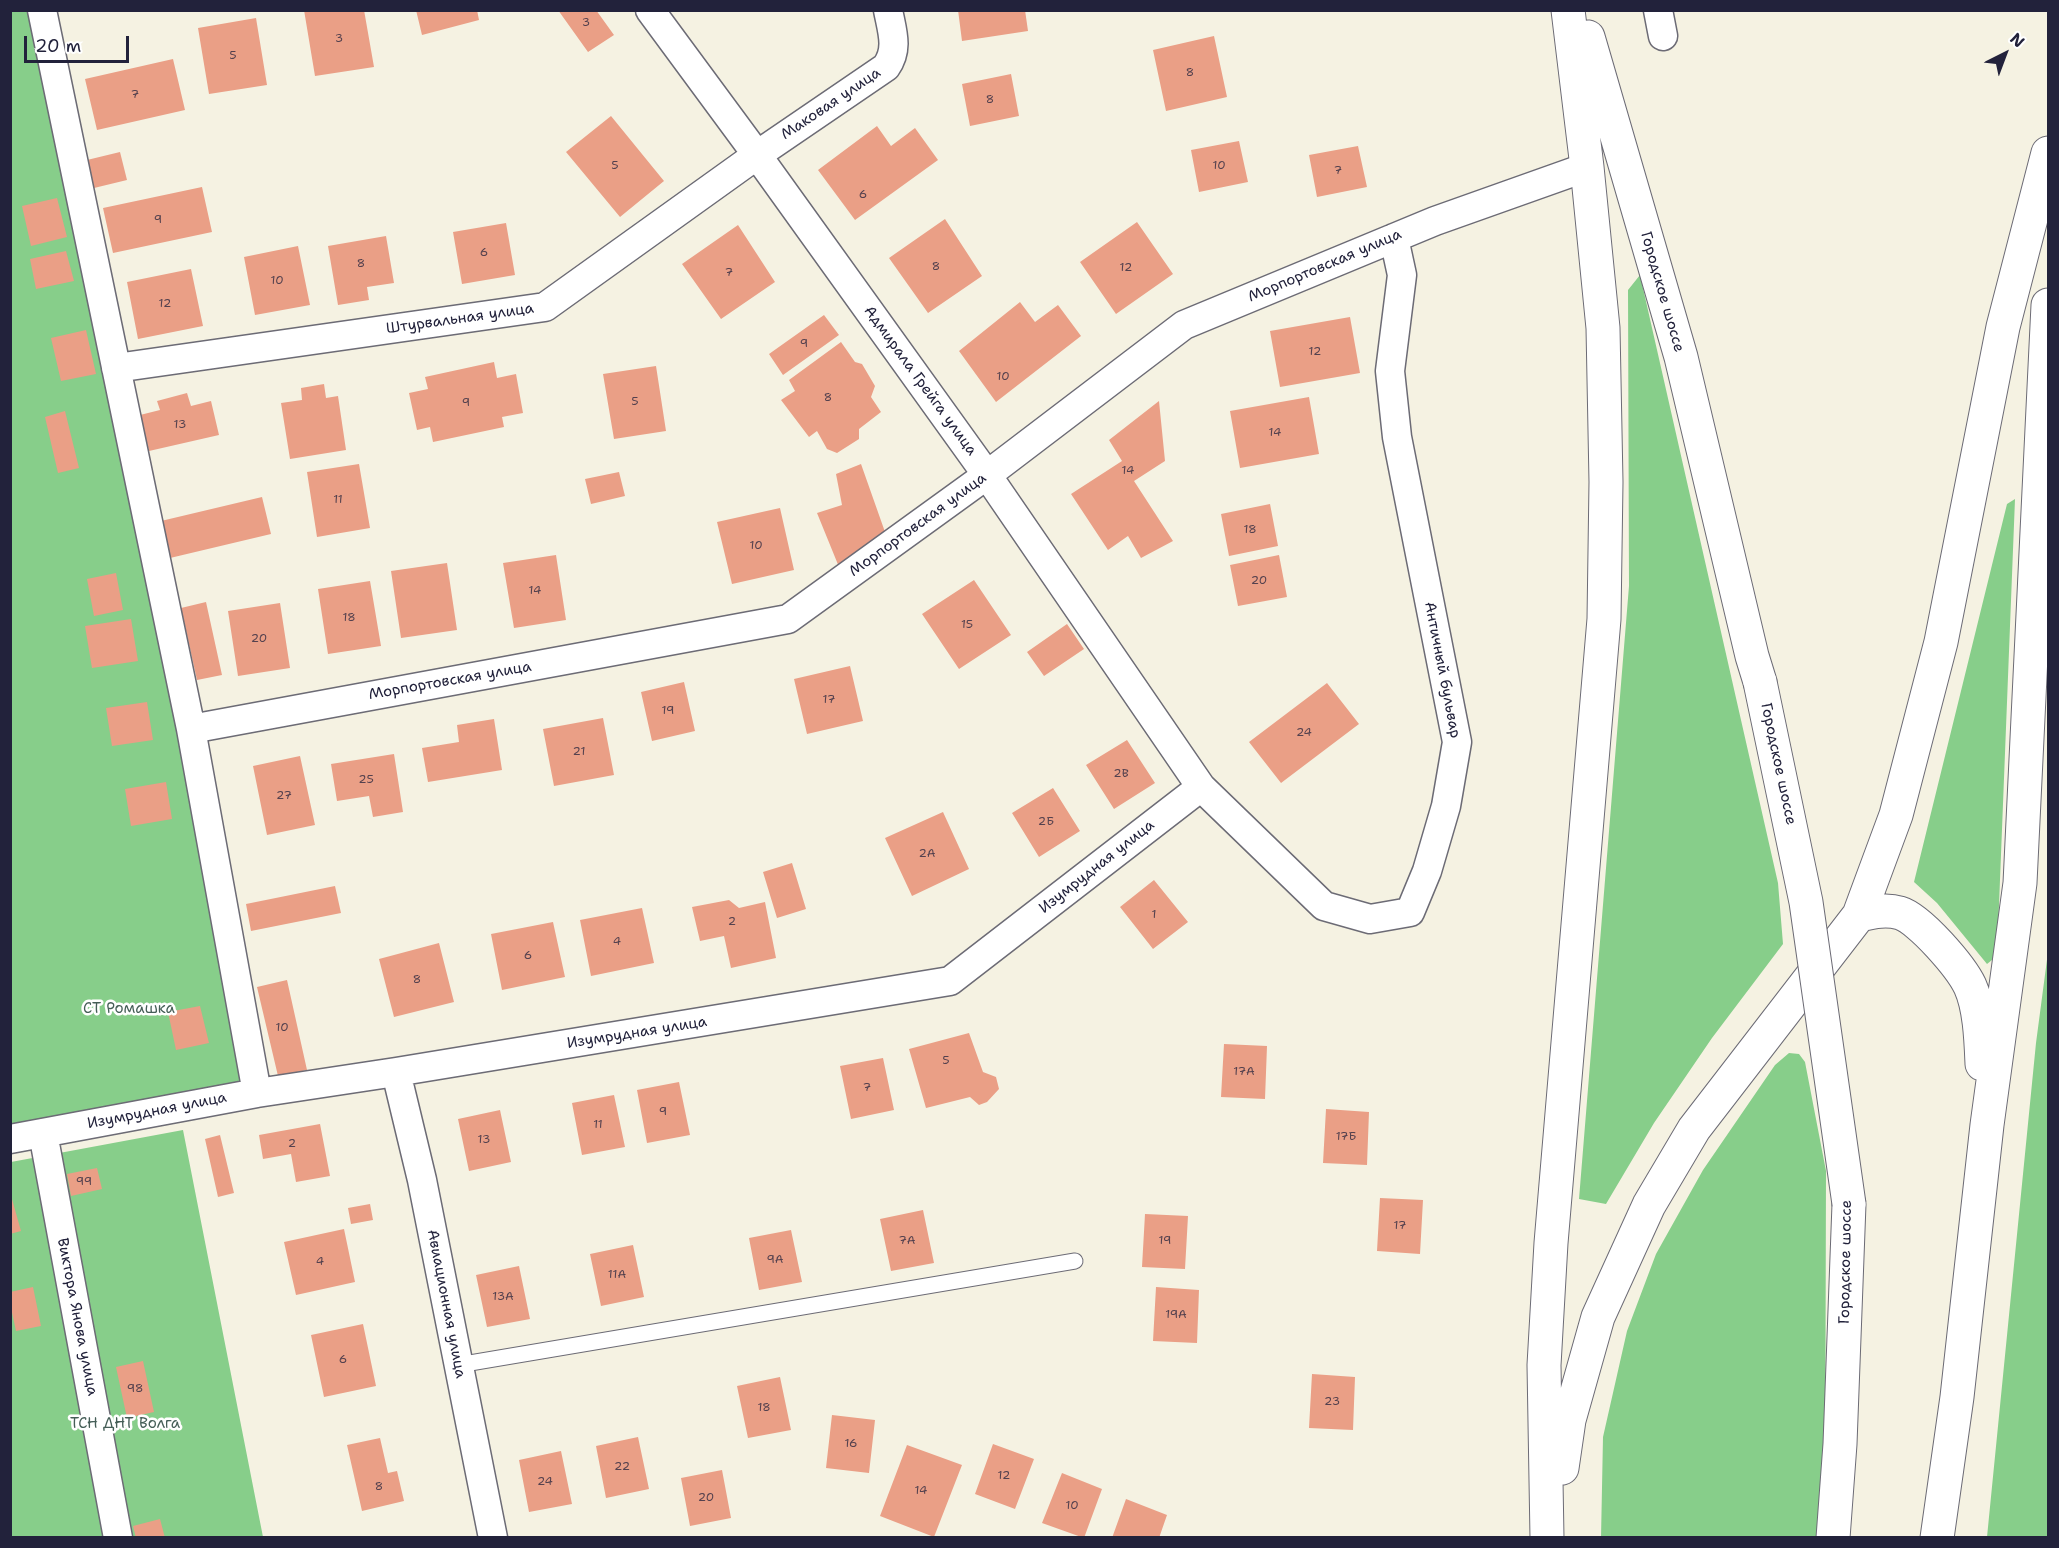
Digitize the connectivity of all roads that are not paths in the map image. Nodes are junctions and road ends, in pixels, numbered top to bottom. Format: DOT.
graph roads {
  1 [pos="42,10"];
  2 [pos="650,10"];
  3 [pos="888,10"];
  4 [pos="1568,10"];
  5 [pos="1580,10"];
  6 [pos="2049,153"];
  7 [pos="757,154"];
  8 [pos="1587,167"];
  9 [pos="1394,238"];
  10 [pos="2049,305"];
  11 [pos="116,368"];
  12 [pos="987,475"];
  13 [pos="191,729"];
  14 [pos="1201,787"];
  15 [pos="1859,915"];
  16 [pos="396,1072"];
  17 [pos="257,1093"];
  18 [pos="1987,1125"];
  19 [pos="43,1133"];
  20 [pos="10,1139"];
  21 [pos="1075,1261"];
  22 [pos="458,1365"];
  23 [pos="118,1538"];
  24 [pos="493,1538"];
  25 [pos="1549,1538"];
  26 [pos="1833,1538"];
  27 [pos="1937,1538"];
  1 -- 11 [label="street"];
  2 -- 7 [label="street, Адмирала Грейга улица"];
  3 -- 7 [label="street, Маковая улица"];
  4 -- 8 [label="main road"];
  5 -- 26 [label="main road, Городское шоссе, bridge"];
  6 -- 15 [label="main road"];
  7 -- 11 [label="street, Штурвальная улица"];
  7 -- 12 [label="street, Адмирала Грейга улица"];
  8 -- 9 [label="street, Морпортовская улица"];
  8 -- 25 [label="main road"];
  9 -- 12 [label="street, Морпортовская улица"];
  9 -- 14 [label="street, Античный бульвар"];
  10 -- 18 [label="main road"];
  11 -- 13 [label="street"];
  12 -- 13 [label="street, Морпортовская улица"];
  12 -- 14 [label="street, Адмирала Грейга улица"];
  13 -- 17 [label="street"];
  14 -- 16 [label="street, Изумрудная улица"];
  15 -- 18 [label="main road"];
  15 -- 25 [label="main road"];
  16 -- 17 [label="street, Изумрудная улица"];
  16 -- 22 [label="street, Авиационная улица"];
  17 -- 19 [label="street, Изумрудная улица"];
  18 -- 27 [label="main road"];
  19 -- 20 [label="street, Изумрудная улица"];
  19 -- 23 [label="street, Виктора Янова улица"];
  21 -- 22 [label="lane"];
  22 -- 24 [label="street, Авиационная улица"];
}
